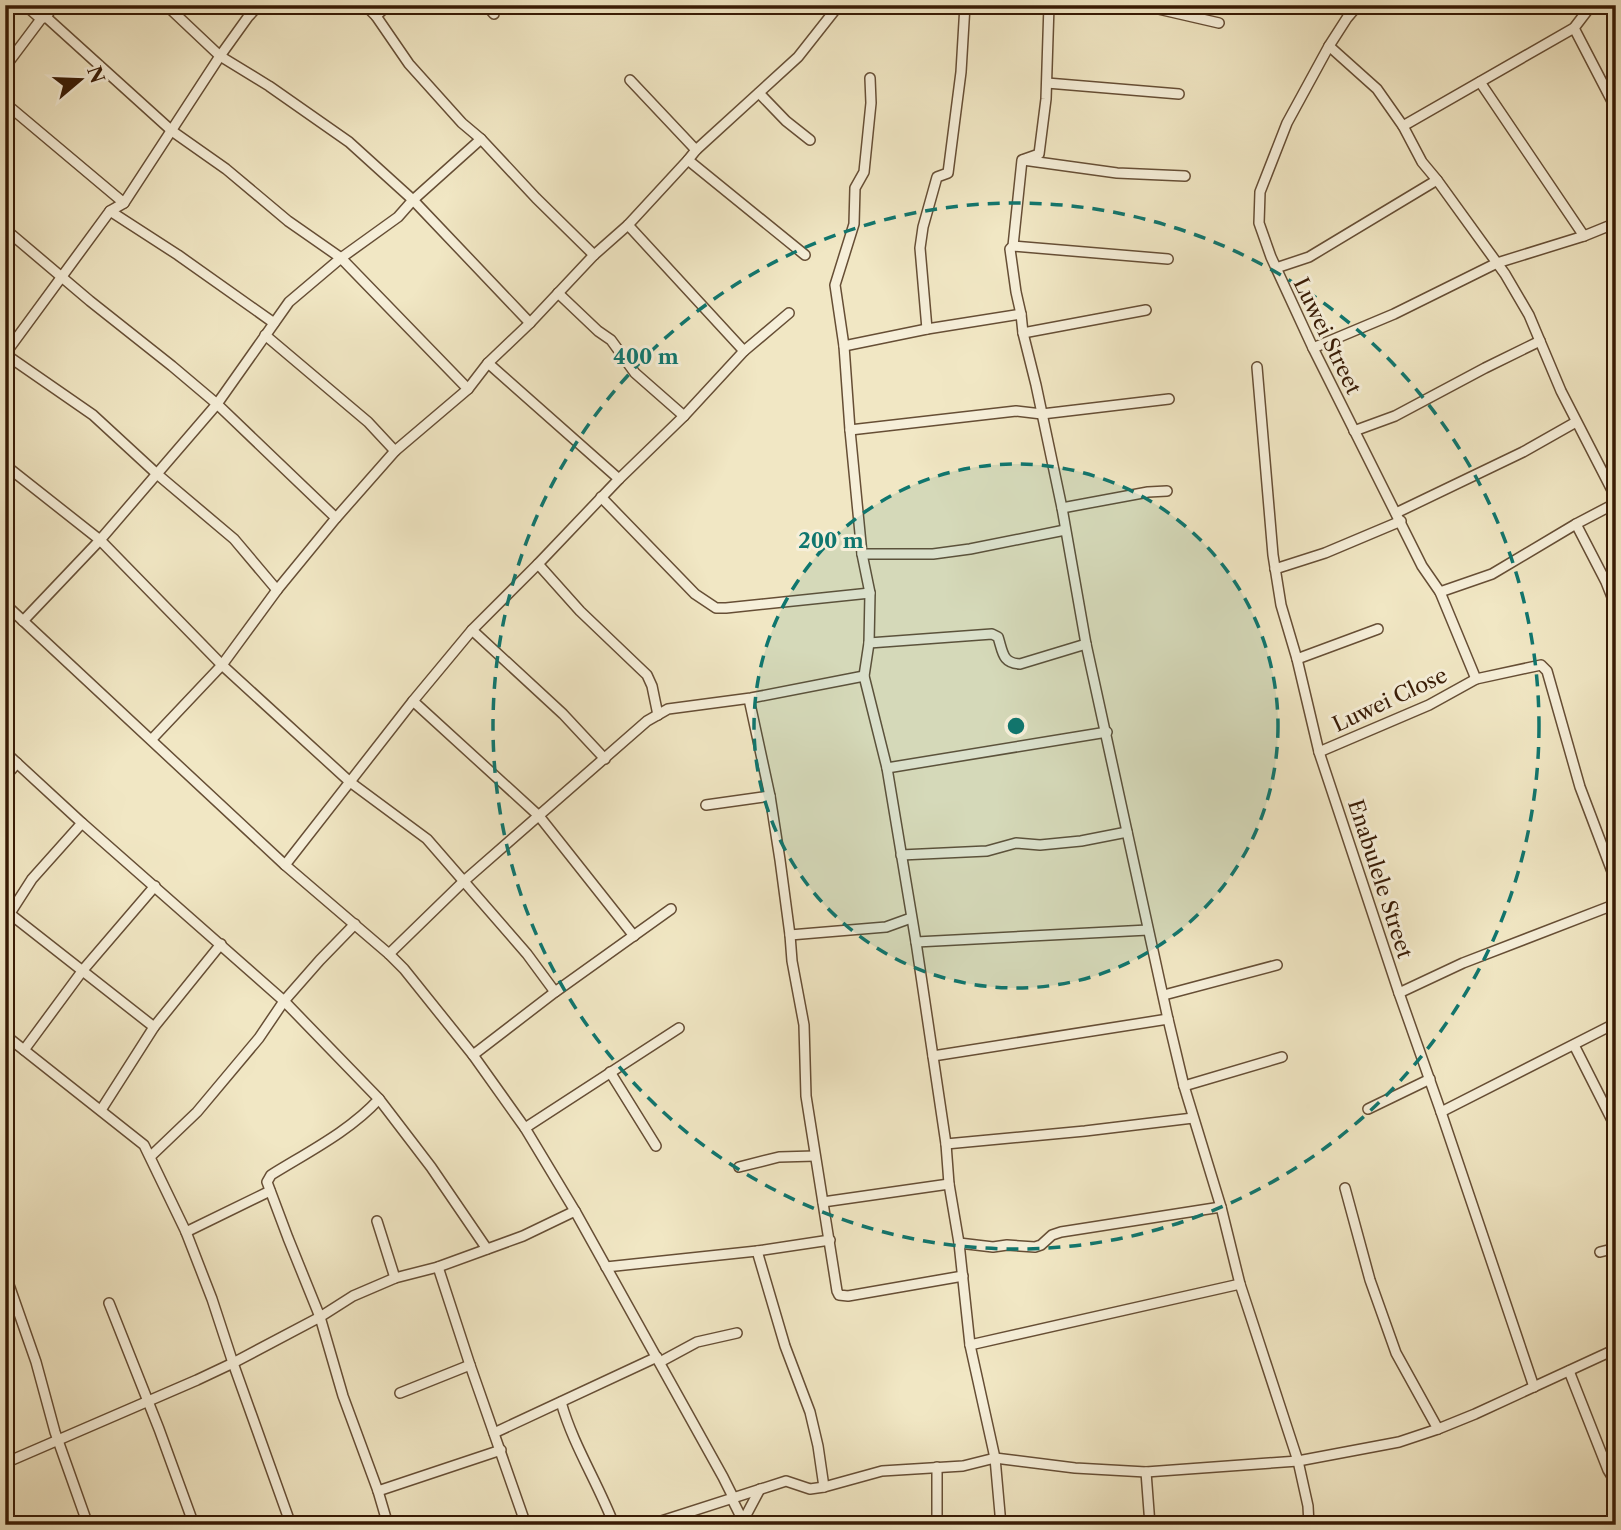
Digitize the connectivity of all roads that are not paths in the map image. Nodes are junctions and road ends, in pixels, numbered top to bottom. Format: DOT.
graph roads {
  1 [pos="25,5"];
  2 [pos="54,5"];
  3 [pos="166,5"];
  4 [pos="259,5"];
  5 [pos="365,5"];
  6 [pos="388,5"];
  7 [pos="486,5"];
  8 [pos="839,5"];
  9 [pos="965,5"];
  10 [pos="1049,5"];
  11 [pos="1142,5"];
  12 [pos="1357,5"];
  13 [pos="1595,5"];
  14 [pos="494,14"];
  15 [pos="376,16"];
  16 [pos="43,18"];
  17 [pos="1219,23"];
  18 [pos="1574,29"];
  19 [pos="1329,46"];
  20 [pos="220,56"];
  21 [pos="5,67"];
  22 [pos="870,78"];
  23 [pos="630,80"];
  24 [pos="1480,82"];
  25 [pos="1046,83"];
  26 [pos="759,93"];
  27 [pos="1179,94"];
  28 [pos="5,103"];
  29 [pos="1616,109"];
  30 [pos="1403,126"];
  31 [pos="172,131"];
  32 [pos="481,139"];
  33 [pos="810,139"];
  34 [pos="695,150"];
  35 [pos="688,160"];
  36 [pos="1022,160"];
  37 [pos="1185,176"];
  38 [pos="1437,180"];
  39 [pos="413,200"];
  40 [pos="124,203"];
  41 [pos="110,211"];
  42 [pos="1616,223"];
  43 [pos="628,225"];
  44 [pos="5,229"];
  45 [pos="1584,236"];
  46 [pos="1013,246"];
  47 [pos="805,255"];
  48 [pos="594,256"];
  49 [pos="341,258"];
  50 [pos="1168,259"];
  51 [pos="1497,263"];
  52 [pos="1276,268"];
  53 [pos="62,277"];
  54 [pos="558,293"];
  55 [pos="1146,310"];
  56 [pos="789,313"];
  57 [pos="1021,314"];
  58 [pos="274,323"];
  59 [pos="530,323"];
  60 [pos="927,328"];
  61 [pos="1023,332"];
  62 [pos="265,335"];
  63 [pos="1540,341"];
  64 [pos="844,346"];
  65 [pos="1312,348"];
  66 [pos="6,351"];
  67 [pos="744,351"];
  68 [pos="488,363"];
  69 [pos="1257,367"];
  70 [pos="468,388"];
  71 [pos="1169,399"];
  72 [pos="218,404"];
  73 [pos="1042,414"];
  74 [pos="684,416"];
  75 [pos="1576,422"];
  76 [pos="850,430"];
  77 [pos="1354,431"];
  78 [pos="395,451"];
  79 [pos="5,465"];
  80 [pos="157,474"];
  81 [pos="620,479"];
  82 [pos="1167,491"];
  83 [pos="601,497"];
  84 [pos="1616,500"];
  85 [pos="1062,508"];
  86 [pos="1398,517"];
  87 [pos="336,518"];
  88 [pos="1576,524"];
  89 [pos="1065,530"];
  90 [pos="100,540"];
  91 [pos="862,554"];
  92 [pos="538,564"];
  93 [pos="1275,569"];
  94 [pos="277,590"];
  95 [pos="1440,592"];
  96 [pos="870,593"];
  97 [pos="5,604"];
  98 [pos="1616,607"];
  99 [pos="23,621"];
  100 [pos="1378,629"];
  101 [pos="472,630"];
  102 [pos="869,643"];
  103 [pos="1086,643"];
  104 [pos="1297,659"];
  105 [pos="222,665"];
  106 [pos="864,676"];
  107 [pos="1476,679"];
  108 [pos="749,699"];
  109 [pos="414,701"];
  110 [pos="659,715"];
  111 [pos="1107,732"];
  112 [pos="152,739"];
  113 [pos="5,752"];
  114 [pos="1319,752"];
  115 [pos="605,760"];
  116 [pos="17,763"];
  117 [pos="887,768"];
  118 [pos="5,777"];
  119 [pos="349,782"];
  120 [pos="770,796"];
  121 [pos="706,805"];
  122 [pos="539,816"];
  123 [pos="82,823"];
  124 [pos="1127,832"];
  125 [pos="901,855"];
  126 [pos="285,865"];
  127 [pos="464,881"];
  128 [pos="1616,882"];
  129 [pos="155,886"];
  130 [pos="1616,904"];
  131 [pos="671,909"];
  132 [pos="7,915"];
  133 [pos="911,918"];
  134 [pos="355,924"];
  135 [pos="1148,930"];
  136 [pos="634,936"];
  137 [pos="790,936"];
  138 [pos="916,942"];
  139 [pos="221,944"];
  140 [pos="389,954"];
  141 [pos="1277,965"];
  142 [pos="83,970"];
  143 [pos="555,992"];
  144 [pos="1399,993"];
  145 [pos="1164,995"];
  146 [pos="284,1001"];
  147 [pos="1168,1019"];
  148 [pos="1616,1023"];
  149 [pos="154,1027"];
  150 [pos="679,1028"];
  151 [pos="5,1035"];
  152 [pos="1574,1045"];
  153 [pos="24,1050"];
  154 [pos="473,1055"];
  155 [pos="933,1056"];
  156 [pos="1282,1057"];
  157 [pos="610,1072"];
  158 [pos="1430,1080"];
  159 [pos="1184,1086"];
  160 [pos="379,1099"];
  161 [pos="1368,1109"];
  162 [pos="101,1110"];
  163 [pos="1441,1112"];
  164 [pos="1193,1118"];
  165 [pos="525,1128"];
  166 [pos="1616,1128"];
  167 [pos="946,1144"];
  168 [pos="656,1146"];
  169 [pos="151,1156"];
  170 [pos="815,1156"];
  171 [pos="739,1167"];
  172 [pos="949,1184"];
  173 [pos="1345,1188"];
  174 [pos="270,1191"];
  175 [pos="823,1202"];
  176 [pos="1221,1207"];
  177 [pos="575,1212"];
  178 [pos="377,1221"];
  179 [pos="186,1232"];
  180 [pos="830,1240"];
  181 [pos="959,1243"];
  182 [pos="1616,1248"];
  183 [pos="487,1249"];
  184 [pos="757,1251"];
  185 [pos="1600,1252"];
  186 [pos="438,1267"];
  187 [pos="606,1267"];
  188 [pos="5,1271"];
  189 [pos="963,1276"];
  190 [pos="395,1278"];
  191 [pos="1240,1284"];
  192 [pos="109,1303"];
  193 [pos="320,1317"];
  194 [pos="737,1333"];
  195 [pos="970,1345"];
  196 [pos="1616,1349"];
  197 [pos="659,1360"];
  198 [pos="233,1363"];
  199 [pos="470,1365"];
  200 [pos="1569,1371"];
  201 [pos="1534,1387"];
  202 [pos="400,1393"];
  203 [pos="148,1401"];
  204 [pos="561,1402"];
  205 [pos="1438,1429"];
  206 [pos="494,1433"];
  207 [pos="58,1439"];
  208 [pos="501,1451"];
  209 [pos="995,1458"];
  210 [pos="1298,1461"];
  211 [pos="5,1463"];
  212 [pos="937,1467"];
  213 [pos="1146,1472"];
  214 [pos="1616,1483"];
  215 [pos="824,1487"];
  216 [pos="760,1489"];
  217 [pos="378,1491"];
  218 [pos="732,1499"];
  219 [pos="743,1523"];
  220 [pos="88,1525"];
  221 [pos="194,1525"];
  222 [pos="291,1525"];
  223 [pos="388,1525"];
  224 [pos="526,1525"];
  225 [pos="614,1525"];
  226 [pos="649,1525"];
  227 [pos="937,1525"];
  228 [pos="1001,1525"];
  229 [pos="1150,1525"];
  230 [pos="1309,1525"];
  1 -- 16 [label="street"];
  2 -- 16 [label="street"];
  3 -- 20 [label="street"];
  4 -- 20 [label="street"];
  5 -- 15 [label="street"];
  6 -- 15 [label="street"];
  7 -- 14 [label="street"];
  8 -- 26 [label="street"];
  9 -- 60 [label="street"];
  10 -- 25 [label="street"];
  11 -- 17 [label="street"];
  12 -- 19 [label="street, Luwei Street"];
  13 -- 18 [label="street"];
  15 -- 32 [label="street"];
  16 -- 21 [label="street"];
  16 -- 31 [label="street"];
  18 -- 24 [label="street"];
  18 -- 29 [label="street"];
  19 -- 30 [label="street"];
  19 -- 52 [label="street, Luwei Street"];
  20 -- 31 [label="street"];
  20 -- 39 [label="street"];
  22 -- 64 [label="street"];
  23 -- 34 [label="street"];
  24 -- 30 [label="street"];
  24 -- 45 [label="street"];
  25 -- 27 [label="street"];
  25 -- 36 [label="street"];
  26 -- 33 [label="street"];
  26 -- 34 [label="street"];
  28 -- 40 [label="street"];
  30 -- 38 [label="street"];
  31 -- 40 [label="street"];
  31 -- 49 [label="street"];
  32 -- 39 [label="street"];
  32 -- 48 [label="street"];
  34 -- 35 [label="street"];
  35 -- 43 [label="street"];
  35 -- 47 [label="street"];
  36 -- 37 [label="street"];
  36 -- 46 [label="street"];
  38 -- 51 [label="street"];
  38 -- 52 [label="street"];
  39 -- 49 [label="street"];
  39 -- 59 [label="street"];
  40 -- 41 [label="street"];
  41 -- 53 [label="street"];
  41 -- 58 [label="street"];
  42 -- 45 [label="street"];
  43 -- 48 [label="street"];
  43 -- 67 [label="street"];
  44 -- 53 [label="street"];
  45 -- 51 [label="street"];
  46 -- 50 [label="street"];
  46 -- 57 [label="street"];
  48 -- 54 [label="street"];
  49 -- 58 [label="street"];
  49 -- 70 [label="street"];
  51 -- 63 [label="street"];
  51 -- 65 [label="street"];
  52 -- 65 [label="street, Luwei Street"];
  53 -- 66 [label="street"];
  53 -- 72 [label="street"];
  54 -- 59 [label="street"];
  54 -- 74 [label="street"];
  55 -- 61 [label="street"];
  56 -- 67 [label="street"];
  57 -- 60 [label="street"];
  57 -- 61 [label="street"];
  58 -- 62 [label="street"];
  59 -- 68 [label="street"];
  60 -- 64 [label="street"];
  61 -- 73 [label="street"];
  62 -- 72 [label="street"];
  62 -- 78 [label="street"];
  63 -- 75 [label="street"];
  63 -- 77 [label="street"];
  64 -- 76 [label="street"];
  65 -- 77 [label="street, Luwei Street"];
  66 -- 80 [label="street"];
  67 -- 74 [label="street"];
  68 -- 70 [label="street"];
  68 -- 81 [label="street"];
  69 -- 93 [label="street, Enabulele Street"];
  70 -- 78 [label="street"];
  71 -- 73 [label="street"];
  72 -- 80 [label="street"];
  72 -- 87 [label="street"];
  73 -- 76 [label="street"];
  73 -- 85 [label="street"];
  74 -- 81 [label="street"];
  75 -- 84 [label="street"];
  75 -- 86 [label="street"];
  76 -- 91 [label="street"];
  77 -- 86 [label="street, Luwei Street"];
  78 -- 87 [label="street"];
  79 -- 90 [label="street"];
  80 -- 90 [label="street"];
  80 -- 94 [label="street"];
  81 -- 83 [label="street"];
  82 -- 85 [label="street"];
  83 -- 92 [label="street"];
  83 -- 96 [label="street"];
  84 -- 88 [label="street"];
  85 -- 89 [label="street"];
  86 -- 93 [label="street"];
  86 -- 95 [label="street, Luwei Street"];
  87 -- 94 [label="street"];
  88 -- 95 [label="street"];
  88 -- 98 [label="street"];
  89 -- 91 [label="street"];
  89 -- 103 [label="street"];
  90 -- 99 [label="street"];
  90 -- 105 [label="street"];
  91 -- 96 [label="street"];
  92 -- 101 [label="street"];
  92 -- 110 [label="street"];
  93 -- 104 [label="street, Enabulele Street"];
  94 -- 105 [label="street"];
  95 -- 107 [label="street, Luwei Street"];
  96 -- 102 [label="street"];
  97 -- 99 [label="street"];
  99 -- 112 [label="street"];
  100 -- 104 [label="street"];
  101 -- 109 [label="street"];
  101 -- 115 [label="street"];
  102 -- 103 [label="street"];
  102 -- 106 [label="street"];
  103 -- 111 [label="street"];
  104 -- 114 [label="street, Enabulele Street"];
  105 -- 112 [label="street"];
  105 -- 119 [label="street"];
  106 -- 108 [label="street"];
  106 -- 117 [label="street"];
  107 -- 114 [label="street, Luwei Close"];
  107 -- 128 [label="street, Luwei Close"];
  108 -- 110 [label="street"];
  108 -- 120 [label="street"];
  109 -- 119 [label="street"];
  109 -- 122 [label="street"];
  110 -- 115 [label="street"];
  111 -- 117 [label="street"];
  111 -- 124 [label="street"];
  112 -- 126 [label="street"];
  113 -- 116 [label="street"];
  114 -- 144 [label="street, Enabulele Street"];
  115 -- 122 [label="street"];
  116 -- 118 [label="street"];
  116 -- 123 [label="street"];
  117 -- 125 [label="street"];
  119 -- 126 [label="street"];
  119 -- 127 [label="street"];
  120 -- 121 [label="street"];
  120 -- 137 [label="street"];
  122 -- 127 [label="street"];
  122 -- 136 [label="street"];
  123 -- 129 [label="street"];
  123 -- 132 [label="street"];
  124 -- 125 [label="street"];
  124 -- 135 [label="street"];
  125 -- 133 [label="street"];
  126 -- 134 [label="street"];
  127 -- 140 [label="street"];
  127 -- 143 [label="street"];
  129 -- 139 [label="street"];
  129 -- 142 [label="street"];
  130 -- 144 [label="street"];
  131 -- 136 [label="street"];
  132 -- 142 [label="street"];
  133 -- 137 [label="street"];
  133 -- 138 [label="street"];
  134 -- 140 [label="street"];
  134 -- 146 [label="street"];
  135 -- 138 [label="street"];
  135 -- 145 [label="street"];
  136 -- 143 [label="street"];
  137 -- 170 [label="street"];
  138 -- 155 [label="street"];
  139 -- 146 [label="street"];
  139 -- 149 [label="street"];
  140 -- 154 [label="street"];
  141 -- 145 [label="street"];
  142 -- 149 [label="street"];
  142 -- 153 [label="street"];
  143 -- 154 [label="street"];
  144 -- 158 [label="street, Enabulele Street"];
  145 -- 147 [label="street"];
  146 -- 160 [label="street"];
  146 -- 169 [label="street"];
  147 -- 155 [label="street"];
  147 -- 159 [label="street"];
  148 -- 152 [label="street"];
  149 -- 162 [label="street"];
  150 -- 157 [label="street"];
  151 -- 153 [label="street"];
  152 -- 163 [label="street"];
  152 -- 166 [label="street"];
  153 -- 162 [label="street"];
  154 -- 165 [label="street"];
  155 -- 167 [label="street"];
  156 -- 159 [label="street"];
  157 -- 165 [label="street"];
  157 -- 168 [label="street"];
  158 -- 161 [label="street"];
  158 -- 163 [label="street, Enabulele Street"];
  159 -- 164 [label="street"];
  160 -- 174 [label="street"];
  160 -- 183 [label="street"];
  162 -- 169 [label="street"];
  163 -- 201 [label="street, Enabulele Street"];
  164 -- 167 [label="street"];
  164 -- 176 [label="street"];
  165 -- 177 [label="street"];
  167 -- 172 [label="street"];
  169 -- 179 [label="street"];
  170 -- 171 [label="street"];
  170 -- 175 [label="street"];
  172 -- 175 [label="street"];
  172 -- 181 [label="street"];
  173 -- 205 [label="street"];
  174 -- 179 [label="street"];
  174 -- 193 [label="street"];
  175 -- 180 [label="street"];
  176 -- 181 [label="street"];
  176 -- 191 [label="street"];
  177 -- 183 [label="street"];
  177 -- 187 [label="street"];
  178 -- 190 [label="street"];
  179 -- 198 [label="street"];
  180 -- 184 [label="street"];
  180 -- 189 [label="street"];
  181 -- 189 [label="street"];
  182 -- 185 [label="street"];
  183 -- 186 [label="street"];
  184 -- 187 [label="street"];
  184 -- 215 [label="street"];
  186 -- 190 [label="street"];
  186 -- 199 [label="street"];
  187 -- 197 [label="street"];
  188 -- 207 [label="street"];
  189 -- 195 [label="street"];
  190 -- 193 [label="street"];
  191 -- 195 [label="street"];
  191 -- 210 [label="street"];
  192 -- 203 [label="street"];
  193 -- 198 [label="street"];
  193 -- 217 [label="street"];
  194 -- 197 [label="street"];
  195 -- 209 [label="street"];
  196 -- 200 [label="street"];
  197 -- 204 [label="street"];
  197 -- 218 [label="street"];
  198 -- 203 [label="street"];
  198 -- 222 [label="street"];
  199 -- 202 [label="street"];
  199 -- 206 [label="street"];
  200 -- 201 [label="street"];
  200 -- 214 [label="street"];
  201 -- 205 [label="street"];
  203 -- 207 [label="street"];
  203 -- 221 [label="street"];
  204 -- 206 [label="street"];
  204 -- 225 [label="street"];
  205 -- 210 [label="street"];
  206 -- 208 [label="street"];
  207 -- 211 [label="street"];
  207 -- 220 [label="street"];
  208 -- 217 [label="street"];
  208 -- 224 [label="street"];
  209 -- 212 [label="street"];
  209 -- 213 [label="street"];
  209 -- 228 [label="street"];
  210 -- 213 [label="street"];
  210 -- 230 [label="street"];
  212 -- 215 [label="street"];
  212 -- 227 [label="street"];
  213 -- 229 [label="street"];
  215 -- 216 [label="street"];
  216 -- 218 [label="street"];
  216 -- 219 [label="street"];
  217 -- 223 [label="street"];
  218 -- 219 [label="street"];
  218 -- 226 [label="street"];
}
